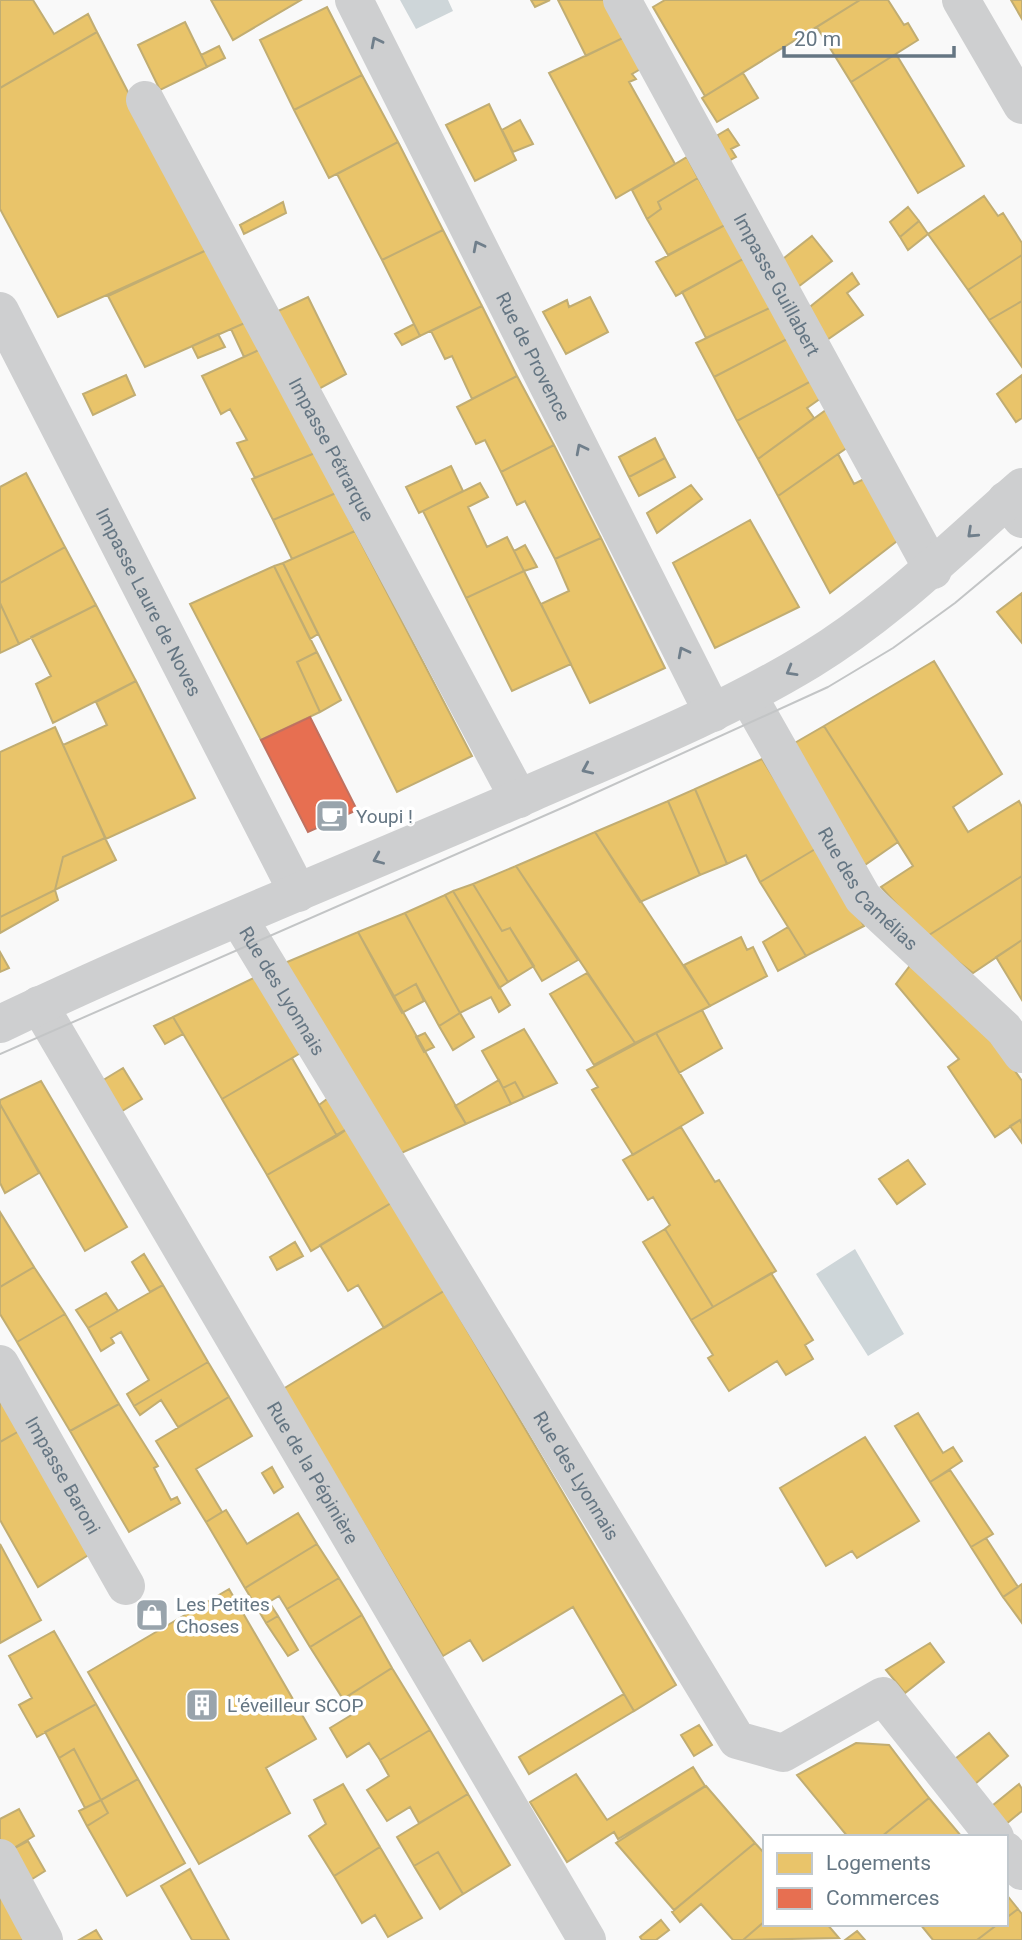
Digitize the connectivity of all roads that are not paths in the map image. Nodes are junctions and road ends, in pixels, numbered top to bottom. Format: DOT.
graph roads {
  1 [pos="354,0"];
  2 [pos="622,0"];
  3 [pos="961,0"];
  4 [pos="145,100"];
  5 [pos="1022,105"];
  6 [pos="0,311"];
  7 [pos="1017,502"];
  8 [pos="933,570"];
  9 [pos="748,696"];
  10 [pos="713,713"];
  11 [pos="519,799"];
  12 [pos="298,893"];
  13 [pos="239,919"];
  14 [pos="39,1005"];
  15 [pos="0,1024"];
  16 [pos="1022,1054"];
  17 [pos="0,1364"];
  18 [pos="126,1586"];
  19 [pos="993,1835"];
  20 [pos="1008,1854"];
  21 [pos="0,1858"];
  22 [pos="1022,1871"];
  23 [pos="44,1940"];
  24 [pos="587,1940"];
  10 -- 1 [label="street, Rue de Provence, one-way"];
  2 -- 8 [label="street, Impasse Guillabert"];
  3 -- 5 [label="street"];
  4 -- 11 [label="street, Impasse Pétrarque"];
  6 -- 12 [label="street, Impasse Laure de Noves"];
  7 -- 8 [label="street, one-way"];
  8 -- 9 [label="street, one-way"];
  9 -- 10 [label="street"];
  9 -- 16 [label="street, Rue des Camélias"];
  10 -- 11 [label="street, one-way"];
  11 -- 12 [label="street, one-way"];
  12 -- 13 [label="street"];
  13 -- 14 [label="street"];
  13 -- 19 [label="street, Rue des Lyonnais"];
  14 -- 15 [label="street"];
  14 -- 24 [label="street, Rue de la Pépinière"];
  17 -- 18 [label="street, Impasse Baroni"];
  20 -- 22 [label="street"];
  21 -- 23 [label="street"];
}
